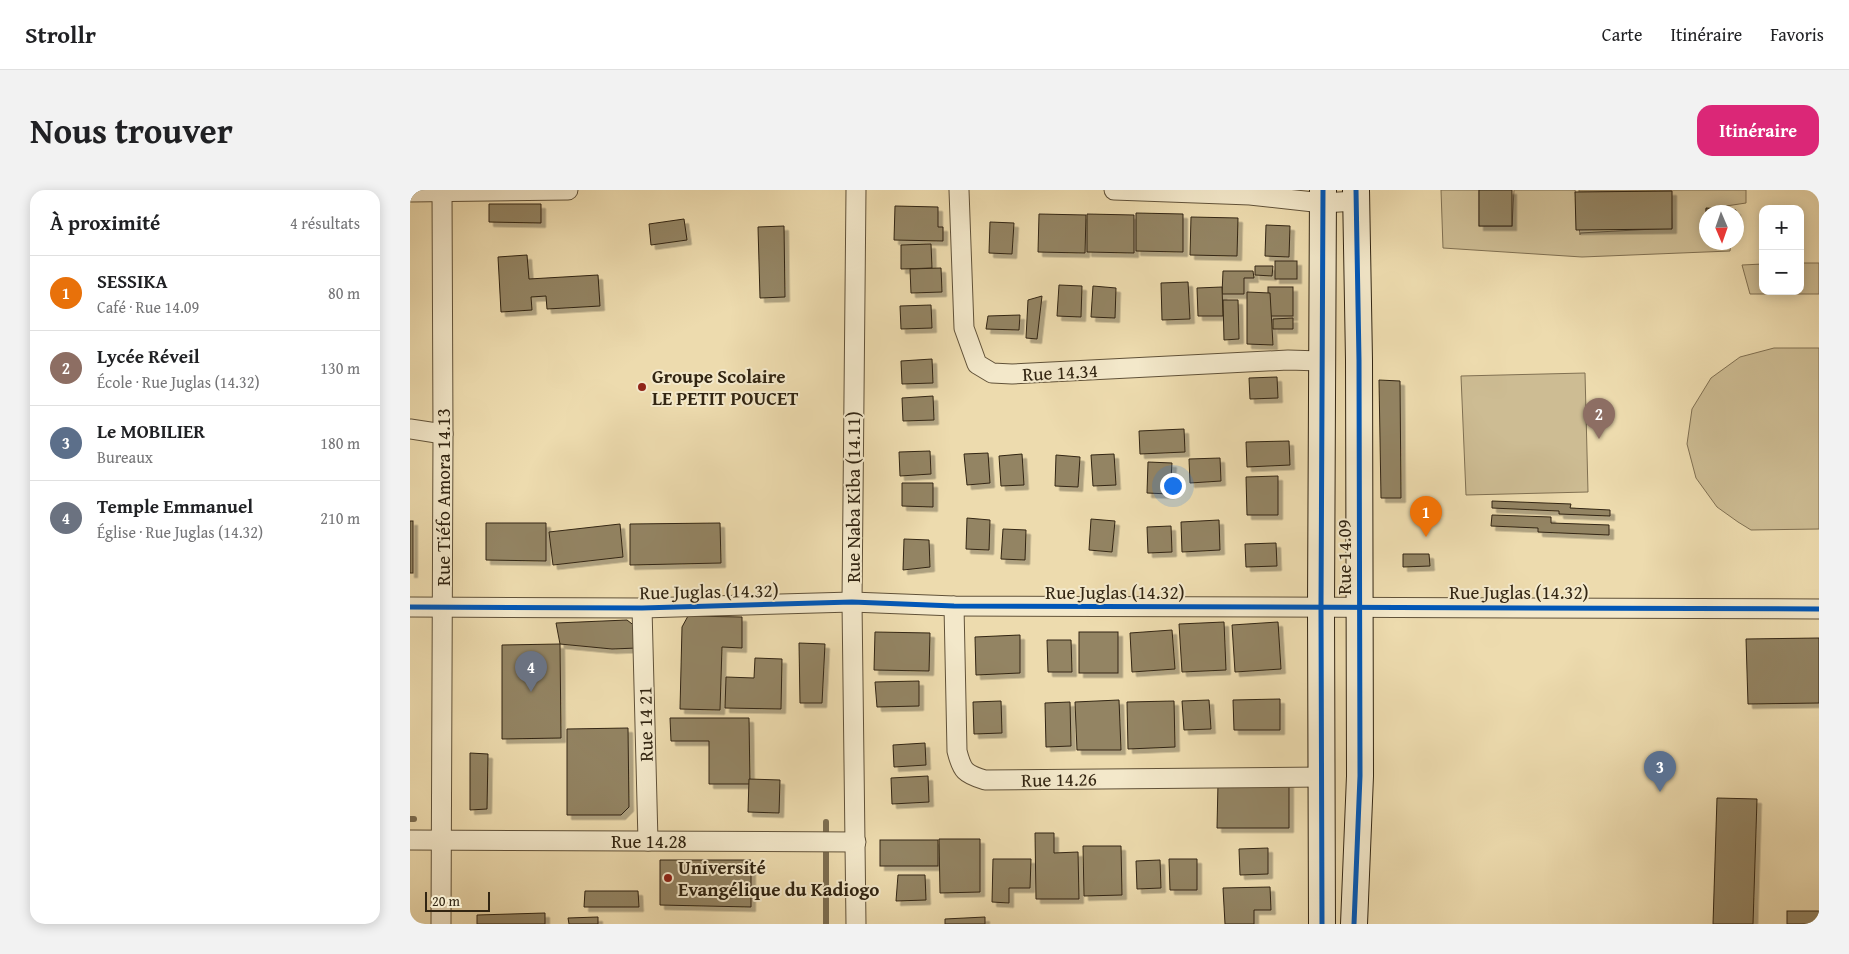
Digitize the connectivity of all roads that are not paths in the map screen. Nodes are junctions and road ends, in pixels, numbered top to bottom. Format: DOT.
graph roads {
  1 [pos="568,190"];
  2 [pos="856,190"];
  3 [pos="959,190"];
  4 [pos="1114,190"];
  5 [pos="442,191"];
  6 [pos="410,192"];
  7 [pos="1323,196"];
  8 [pos="1356,196"];
  9 [pos="1321,361"];
  10 [pos="410,429"];
  11 [pos="443,434"];
  12 [pos="852,602"];
  13 [pos="954,606"];
  14 [pos="1358,606"];
  15 [pos="410,607"];
  16 [pos="443,608"];
  17 [pos="642,608"];
  18 [pos="1321,608"];
  19 [pos="1819,608"];
  20 [pos="1323,777"];
  21 [pos="410,840"];
  22 [pos="442,841"];
  23 [pos="648,841"];
  24 [pos="856,842"];
  25 [pos="441,924"];
  26 [pos="856,924"];
  27 [pos="1322,924"];
  28 [pos="1354,924"];
  1 -- 5 [label="street"];
  2 -- 12 [label="street, Rue Naba Kiba (14.11)"];
  3 -- 9 [label="street, Rue 14.34"];
  4 -- 7 [label="street"];
  5 -- 6 [label="street"];
  5 -- 11 [label="street, Rue Tiéfo Amora 14.13"];
  7 -- 8 [label="street"];
  7 -- 9 [label="street, Rue 14.09"];
  8 -- 14 [label="street, Rue 14.09"];
  9 -- 18 [label="street, Rue 14.09"];
  10 -- 11 [label="street"];
  11 -- 16 [label="street, Rue Tiéfo Amora 14.13"];
  12 -- 13 [label="street, Rue Juglas (14.32)"];
  12 -- 17 [label="street, Rue Juglas (14.32)"];
  12 -- 24 [label="street, Rue Naba Kiba (14.11)"];
  13 -- 18 [label="street, Rue Juglas (14.32)"];
  13 -- 20 [label="street, Rue 14.26"];
  14 -- 18 [label="street, Rue Juglas (14.32)"];
  14 -- 19 [label="street, Rue Juglas (14.32)"];
  14 -- 28 [label="street, Rue 14.09"];
  15 -- 16 [label="street, Rue Juglas (14.32)"];
  16 -- 17 [label="street, Rue Juglas (14.32)"];
  16 -- 22 [label="street, Rue Tiéfo Amora 14.13"];
  17 -- 23 [label="street, Rue 14 21"];
  18 -- 20 [label="street, Rue 14.09"];
  20 -- 27 [label="street, Rue 14.09"];
  21 -- 22 [label="street, Rue 14.28"];
  22 -- 23 [label="street, Rue 14.28"];
  22 -- 25 [label="street, Rue Tiéfo Amora 14.13"];
  23 -- 24 [label="street, Rue 14.28"];
  24 -- 26 [label="street, Rue Naba Kiba (14.11)"];
}
